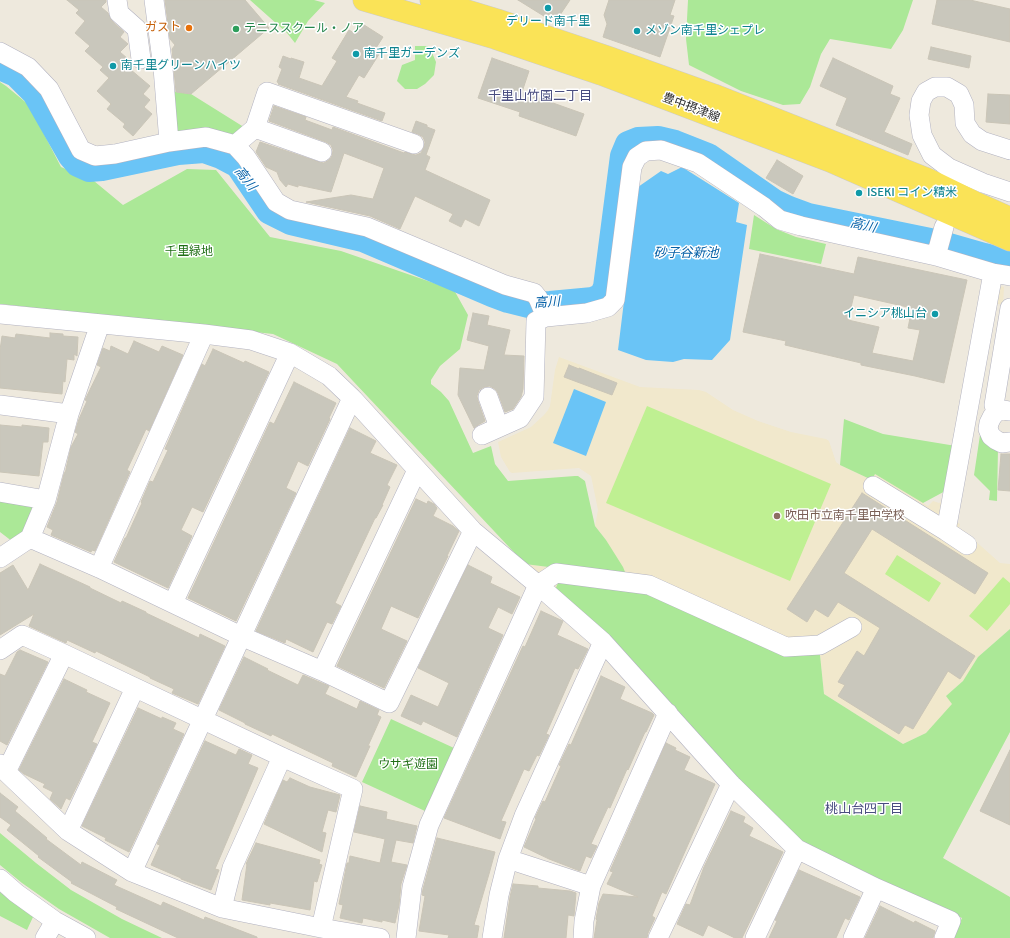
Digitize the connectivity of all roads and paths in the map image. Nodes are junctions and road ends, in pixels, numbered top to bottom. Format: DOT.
graph roads {
  1 [pos="117,0"];
  2 [pos="154,0"];
  3 [pos="364,0"];
  4 [pos="431,0"];
  5 [pos="0,52"];
  6 [pos="140,59"];
  7 [pos="255,128"];
  8 [pos="169,142"];
  9 [pos="414,144"];
  10 [pos="235,145"];
  11 [pos="1010,150"];
  12 [pos="322,152"];
  13 [pos="1010,192"];
  14 [pos="1010,218"];
  15 [pos="1010,240"];
  16 [pos="1001,274"];
  17 [pos="1010,308"];
  18 [pos="543,309"];
  19 [pos="0,314"];
  20 [pos="100,324"];
  21 [pos="204,334"];
  22 [pos="290,353"];
  23 [pos="352,398"];
  24 [pos="488,398"];
  25 [pos="0,405"];
  26 [pos="1003,412"];
  27 [pos="69,414"];
  28 [pos="499,427"];
  29 [pos="482,435"];
  30 [pos="1010,442"];
  31 [pos="417,470"];
  32 [pos="873,486"];
  33 [pos="0,492"];
  34 [pos="46,500"];
  35 [pos="473,531"];
  36 [pos="946,531"];
  37 [pos="30,538"];
  38 [pos="967,545"];
  39 [pos="0,558"];
  40 [pos="99,568"];
  41 [pos="538,585"];
  42 [pos="649,585"];
  43 [pos="173,603"];
  44 [pos="736,614"];
  45 [pos="852,627"];
  46 [pos="241,636"];
  47 [pos="603,642"];
  48 [pos="0,650"];
  49 [pos="64,654"];
  50 [pos="322,671"];
  51 [pos="135,688"];
  52 [pos="668,713"];
  53 [pos="203,719"];
  54 [pos="282,757"];
  55 [pos="3,768"];
  56 [pos="731,784"];
  57 [pos="68,831"];
  58 [pos="797,849"];
  59 [pos="508,859"];
  60 [pos="132,872"];
  61 [pos="0,879"];
  62 [pos="591,886"];
  63 [pos="876,888"];
  64 [pos="222,908"];
  65 [pos="55,921"];
  66 [pos="321,928"];
  67 [pos="45,938"];
  68 [pos="86,938"];
  69 [pos="380,938"];
  70 [pos="406,938"];
  71 [pos="492,938"];
  72 [pos="583,938"];
  73 [pos="658,938"];
  74 [pos="755,938"];
  75 [pos="853,938"];
  76 [pos="944,938"];
  1 -- 6 [label="street"];
  2 -- 8 [label="street"];
  3 -- 15 [label="main road, 豊中摂津線"];
  4 -- 14 [label="main road, 豊中摂津線"];
  5 -- 8 [label="street"];
  7 -- 9 [label="street"];
  7 -- 10 [label="street"];
  7 -- 12 [label="street"];
  8 -- 10 [label="street"];
  10 -- 18 [label="street"];
  11 -- 13 [label="street"];
  16 -- 18 [label="street"];
  16 -- 36 [label="street"];
  17 -- 26 [label="street"];
  18 -- 28 [label="street"];
  19 -- 20 [label="street"];
  20 -- 21 [label="street"];
  20 -- 27 [label="street"];
  21 -- 22 [label="street"];
  21 -- 40 [label="street"];
  22 -- 23 [label="street"];
  22 -- 43 [label="street"];
  23 -- 31 [label="street"];
  23 -- 46 [label="street"];
  24 -- 28 [label="street"];
  25 -- 27 [label="street"];
  26 -- 30 [label="street"];
  27 -- 34 [label="street"];
  28 -- 29 [label="street"];
  31 -- 35 [label="street"];
  31 -- 50 [label="street"];
  32 -- 36 [label="street"];
  33 -- 34 [label="street"];
  34 -- 37 [label="street"];
  35 -- 41 [label="street"];
  35 -- 50 [label="street"];
  36 -- 38 [label="street"];
  37 -- 39 [label="street"];
  37 -- 40 [label="street"];
  40 -- 43 [label="street"];
  41 -- 42 [label="street"];
  41 -- 47 [label="street"];
  41 -- 70 [label="street"];
  42 -- 44 [label="street"];
  42 -- 45 [label="street"];
  43 -- 46 [label="street"];
  46 -- 50 [label="street"];
  46 -- 53 [label="street"];
  47 -- 52 [label="street"];
  47 -- 59 [label="street"];
  48 -- 49 [label="street"];
  49 -- 51 [label="street"];
  49 -- 55 [label="street"];
  51 -- 53 [label="street"];
  51 -- 57 [label="street"];
  52 -- 56 [label="street"];
  52 -- 62 [label="street"];
  53 -- 54 [label="street"];
  53 -- 60 [label="street"];
  54 -- 64 [label="street"];
  54 -- 66 [label="street"];
  55 -- 57 [label="street"];
  56 -- 58 [label="street"];
  56 -- 73 [label="street"];
  57 -- 60 [label="street"];
  58 -- 63 [label="street"];
  58 -- 74 [label="street"];
  59 -- 62 [label="street"];
  59 -- 71 [label="street"];
  60 -- 64 [label="street"];
  61 -- 65 [label="street"];
  62 -- 72 [label="street"];
  63 -- 75 [label="street"];
  63 -- 76 [label="street"];
  64 -- 66 [label="street"];
  65 -- 67 [label="street"];
  65 -- 68 [label="street"];
  66 -- 69 [label="street"];
}
